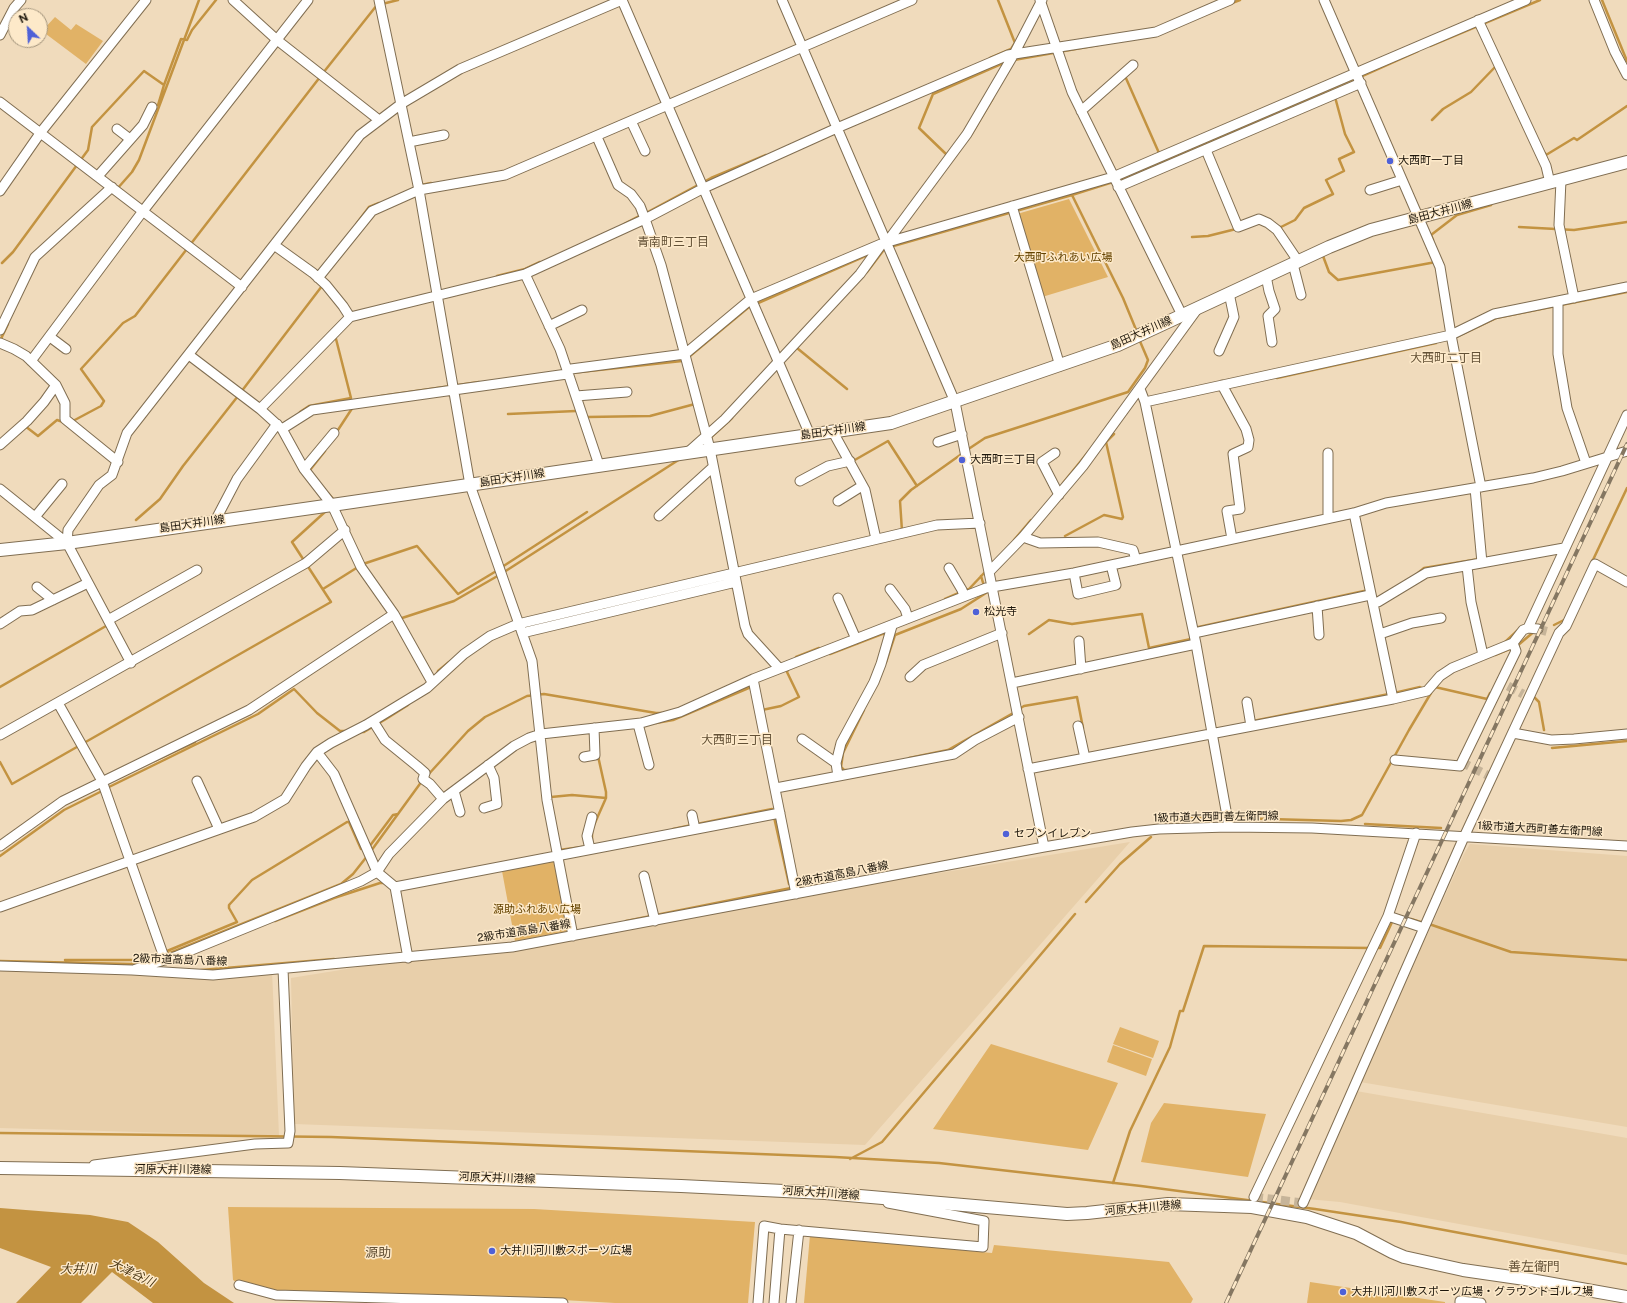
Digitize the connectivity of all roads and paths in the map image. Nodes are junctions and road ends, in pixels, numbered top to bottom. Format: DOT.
graph roads {
  1 [pos="21,0"];
  2 [pos="146,0"];
  3 [pos="233,0"];
  4 [pos="308,0"];
  5 [pos="378,0"];
  6 [pos="782,0"];
  7 [pos="912,0"];
  8 [pos="1230,0"];
  9 [pos="1324,0"];
  10 [pos="1526,0"];
  11 [pos="1594,0"];
  12 [pos="1041,1"];
  13 [pos="1478,20"];
  14 [pos="0,36"];
  15 [pos="277,40"];
  16 [pos="803,47"];
  17 [pos="1057,47"];
  18 [pos="1014,54"];
  19 [pos="1133,65"];
  20 [pos="1356,72"];
  21 [pos="1627,75"];
  22 [pos="1361,83"];
  23 [pos="0,102"];
  24 [pos="401,104"];
  25 [pos="666,105"];
  26 [pos="152,107"];
  27 [pos="1081,110"];
  28 [pos="379,120"];
  29 [pos="631,121"];
  30 [pos="837,128"];
  31 [pos="117,129"];
  32 [pos="41,132"];
  33 [pos="444,135"];
  34 [pos="597,136"];
  35 [pos="130,139"];
  36 [pos="409,142"];
  37 [pos="1206,150"];
  38 [pos="645,151"];
  39 [pos="1627,162"];
  40 [pos="98,176"];
  41 [pos="1113,177"];
  42 [pos="1402,180"];
  43 [pos="1556,181"];
  44 [pos="112,187"];
  45 [pos="1118,187"];
  46 [pos="704,188"];
  47 [pos="419,190"];
  48 [pos="1370,190"];
  49 [pos="0,191"];
  50 [pos="1012,206"];
  51 [pos="143,211"];
  52 [pos="1418,218"];
  53 [pos="645,219"];
  54 [pos="884,243"];
  55 [pos="274,246"];
  56 [pos="1296,262"];
  57 [pos="525,274"];
  58 [pos="1266,276"];
  59 [pos="318,278"];
  60 [pos="242,287"];
  61 [pos="1627,287"];
  62 [pos="1229,293"];
  63 [pos="438,295"];
  64 [pos="1300,295"];
  65 [pos="1574,298"];
  66 [pos="751,299"];
  67 [pos="1558,301"];
  68 [pos="1199,307"];
  69 [pos="582,310"];
  70 [pos="1182,315"];
  71 [pos="350,318"];
  72 [pos="549,326"];
  73 [pos="0,330"];
  74 [pos="1451,335"];
  75 [pos="50,337"];
  76 [pos="1272,342"];
  77 [pos="0,343"];
  78 [pos="66,348"];
  79 [pos="1219,351"];
  80 [pos="685,354"];
  81 [pos="189,356"];
  82 [pos="31,361"];
  83 [pos="779,362"];
  84 [pos="1060,366"];
  85 [pos="567,374"];
  86 [pos="56,385"];
  87 [pos="1222,385"];
  88 [pos="453,389"];
  89 [pos="1140,389"];
  90 [pos="627,392"];
  91 [pos="576,396"];
  92 [pos="955,402"];
  93 [pos="1145,402"];
  94 [pos="260,409"];
  95 [pos="1627,415"];
  96 [pos="280,427"];
  97 [pos="833,432"];
  98 [pos="334,433"];
  99 [pos="962,434"];
  100 [pos="810,435"];
  101 [pos="707,436"];
  102 [pos="938,442"];
  103 [pos="0,445"];
  104 [pos="710,449"];
  105 [pos="1627,451"];
  106 [pos="687,453"];
  107 [pos="1055,453"];
  108 [pos="1328,453"];
  109 [pos="1607,458"];
  110 [pos="850,461"];
  111 [pos="118,462"];
  112 [pos="1586,463"];
  113 [pos="599,465"];
  114 [pos="714,467"];
  115 [pos="304,468"];
  116 [pos="800,481"];
  117 [pos="62,484"];
  118 [pos="470,485"];
  119 [pos="862,486"];
  120 [pos="1478,487"];
  121 [pos="0,489"];
  122 [pos="1059,495"];
  123 [pos="838,501"];
  124 [pos="332,505"];
  125 [pos="1354,513"];
  126 [pos="659,516"];
  127 [pos="36,517"];
  128 [pos="1328,518"];
  129 [pos="216,521"];
  130 [pos="980,523"];
  131 [pos="345,530"];
  132 [pos="1023,537"];
  133 [pos="876,539"];
  134 [pos="1232,539"];
  135 [pos="67,542"];
  136 [pos="1564,548"];
  137 [pos="0,550"];
  138 [pos="1176,551"];
  139 [pos="1136,560"];
  140 [pos="1482,563"];
  141 [pos="1111,565"];
  142 [pos="1467,566"];
  143 [pos="949,568"];
  144 [pos="197,570"];
  145 [pos="989,572"];
  146 [pos="1074,573"];
  147 [pos="735,577"];
  148 [pos="1627,582"];
  149 [pos="88,583"];
  150 [pos="37,587"];
  151 [pos="992,587"];
  152 [pos="890,589"];
  153 [pos="964,596"];
  154 [pos="838,598"];
  155 [pos="1372,598"];
  156 [pos="53,600"];
  157 [pos="1317,606"];
  158 [pos="394,614"];
  159 [pos="908,618"];
  160 [pos="1441,618"];
  161 [pos="108,620"];
  162 [pos="0,624"];
  163 [pos="892,626"];
  164 [pos="520,628"];
  165 [pos="1549,632"];
  166 [pos="1559,632"];
  167 [pos="1002,633"];
  168 [pos="1194,634"];
  169 [pos="1380,634"];
  170 [pos="1319,635"];
  171 [pos="856,639"];
  172 [pos="1079,641"];
  173 [pos="1512,643"];
  174 [pos="1196,644"];
  175 [pos="1483,655"];
  176 [pos="131,663"];
  177 [pos="779,668"];
  178 [pos="1082,668"];
  179 [pos="910,677"];
  180 [pos="753,679"];
  181 [pos="432,682"];
  182 [pos="1012,683"];
  183 [pos="1393,699"];
  184 [pos="1247,702"];
  185 [pos="58,703"];
  186 [pos="1019,717"];
  187 [pos="373,721"];
  188 [pos="638,724"];
  189 [pos="1078,726"];
  190 [pos="1251,726"];
  191 [pos="594,728"];
  192 [pos="1213,733"];
  193 [pos="1513,733"];
  194 [pos="541,734"];
  195 [pos="1627,734"];
  196 [pos="0,735"];
  197 [pos="802,739"];
  198 [pos="317,752"];
  199 [pos="584,757"];
  200 [pos="1085,758"];
  201 [pos="1395,760"];
  202 [pos="836,763"];
  203 [pos="649,765"];
  204 [pos="488,766"];
  205 [pos="1028,769"];
  206 [pos="838,776"];
  207 [pos="102,781"];
  208 [pos="197,781"];
  209 [pos="776,788"];
  210 [pos="454,791"];
  211 [pos="443,799"];
  212 [pos="484,808"];
  213 [pos="460,812"];
  214 [pos="780,813"];
  215 [pos="692,815"];
  216 [pos="592,817"];
  217 [pos="1229,827"];
  218 [pos="219,829"];
  219 [pos="695,829"];
  220 [pos="1416,833"];
  221 [pos="1464,837"];
  222 [pos="0,846"];
  223 [pos="1627,846"];
  224 [pos="1044,847"];
  225 [pos="590,849"];
  226 [pos="558,855"];
  227 [pos="130,861"];
  228 [pos="377,872"];
  229 [pos="644,876"];
  230 [pos="395,887"];
  231 [pos="796,894"];
  232 [pos="0,907"];
  233 [pos="1388,916"];
  234 [pos="655,921"];
  235 [pos="1424,928"];
  236 [pos="573,936"];
  237 [pos="408,958"];
  238 [pos="165,960"];
  239 [pos="0,966"];
  240 [pos="283,969"];
  241 [pos="132,970"];
  242 [pos="0,1168"];
  243 [pos="83,1170"];
  244 [pos="1254,1197"];
  245 [pos="884,1198"];
  246 [pos="1303,1203"];
  247 [pos="780,1229"];
  248 [pos="799,1230"];
  249 [pos="239,1285"];
  250 [pos="1627,1297"];
  251 [pos="563,1303"];
  252 [pos="758,1303"];
  253 [pos="774,1303"];
  254 [pos="791,1303"];
  255 [pos="1460,1303"];
  256 [pos="1480,1303"];
  1 -- 14 [label="street"];
  2 -- 32 [label="street"];
  3 -- 15 [label="street"];
  4 -- 15 [label="street"];
  5 -- 24 [label="street"];
  6 -- 16 [label="street"];
  7 -- 16 [label="street"];
  8 -- 17 [label="street"];
  9 -- 20 [label="street"];
  10 -- 13 [label="street"];
  11 -- 21 [label="street"];
  12 -- 17 [label="street"];
  12 -- 18 [label="street"];
  13 -- 20 [label="street"];
  13 -- 43 [label="street"];
  15 -- 28 [label="street"];
  15 -- 51 [label="street"];
  16 -- 25 [label="street"];
  16 -- 30 [label="street"];
  17 -- 18 [label="street"];
  17 -- 27 [label="street"];
  18 -- 30 [label="street"];
  18 -- 54 [label="street"];
  19 -- 27 [label="street"];
  20 -- 22 [label="street"];
  20 -- 41 [label="street"];
  22 -- 37 [label="street"];
  22 -- 42 [label="street"];
  23 -- 32 [label="street"];
  24 -- 25 [label="street"];
  24 -- 28 [label="street"];
  24 -- 36 [label="street"];
  25 -- 29 [label="street"];
  25 -- 46 [label="street"];
  26 -- 35 [label="street"];
  27 -- 41 [label="street"];
  28 -- 55 [label="street"];
  29 -- 34 [label="street"];
  29 -- 38 [label="street"];
  30 -- 46 [label="street"];
  30 -- 54 [label="street"];
  31 -- 35 [label="street"];
  32 -- 40 [label="street"];
  32 -- 49 [label="street"];
  33 -- 36 [label="street"];
  34 -- 47 [label="street"];
  34 -- 53 [label="street"];
  35 -- 40 [label="street"];
  36 -- 47 [label="street"];
  37 -- 45 [label="street"];
  37 -- 56 [label="street"];
  39 -- 43 [label="main road, 島田大井川線"];
  40 -- 44 [label="street"];
  41 -- 45 [label="street"];
  41 -- 50 [label="street"];
  42 -- 48 [label="street"];
  42 -- 52 [label="street"];
  43 -- 52 [label="main road, 島田大井川線"];
  43 -- 65 [label="street"];
  44 -- 51 [label="street"];
  44 -- 73 [label="street"];
  45 -- 70 [label="street"];
  46 -- 53 [label="street"];
  46 -- 66 [label="street"];
  47 -- 59 [label="street"];
  47 -- 63 [label="street"];
  50 -- 54 [label="street"];
  50 -- 84 [label="street"];
  51 -- 60 [label="street"];
  51 -- 75 [label="street"];
  52 -- 56 [label="main road, 島田大井川線"];
  52 -- 74 [label="street"];
  53 -- 57 [label="street"];
  53 -- 80 [label="street"];
  54 -- 66 [label="street"];
  54 -- 83 [label="street"];
  54 -- 92 [label="street"];
  55 -- 59 [label="street"];
  55 -- 60 [label="street"];
  56 -- 58 [label="main road, 島田大井川線"];
  56 -- 64 [label="street"];
  57 -- 63 [label="street"];
  57 -- 72 [label="street"];
  58 -- 62 [label="main road, 島田大井川線"];
  58 -- 76 [label="street"];
  59 -- 71 [label="street"];
  60 -- 81 [label="street"];
  61 -- 65 [label="street"];
  62 -- 68 [label="main road, 島田大井川線"];
  62 -- 79 [label="street"];
  63 -- 71 [label="street"];
  63 -- 88 [label="street"];
  65 -- 67 [label="street"];
  66 -- 80 [label="street"];
  66 -- 83 [label="street"];
  67 -- 74 [label="street"];
  67 -- 112 [label="street"];
  68 -- 70 [label="main road, 島田大井川線"];
  68 -- 89 [label="street"];
  69 -- 72 [label="street"];
  70 -- 84 [label="main road, 島田大井川線"];
  71 -- 94 [label="street"];
  72 -- 85 [label="street"];
  74 -- 87 [label="street"];
  74 -- 120 [label="street"];
  75 -- 78 [label="street"];
  75 -- 82 [label="street"];
  77 -- 82 [label="street"];
  80 -- 85 [label="street"];
  80 -- 101 [label="street"];
  81 -- 94 [label="street"];
  81 -- 111 [label="street"];
  82 -- 86 [label="street"];
  83 -- 100 [label="street"];
  83 -- 101 [label="street"];
  84 -- 92 [label="main road, 島田大井川線"];
  85 -- 88 [label="street"];
  85 -- 91 [label="street"];
  86 -- 103 [label="street"];
  86 -- 111 [label="street"];
  87 -- 93 [label="street"];
  87 -- 134 [label="street"];
  88 -- 96 [label="street"];
  88 -- 118 [label="street"];
  89 -- 93 [label="street"];
  89 -- 122 [label="street"];
  90 -- 91 [label="street"];
  91 -- 113 [label="street"];
  92 -- 97 [label="main road, 島田大井川線"];
  92 -- 99 [label="street"];
  93 -- 138 [label="street"];
  94 -- 96 [label="street"];
  95 -- 109 [label="street"];
  96 -- 115 [label="street"];
  96 -- 129 [label="street"];
  97 -- 100 [label="main road, 島田大井川線"];
  97 -- 110 [label="street"];
  98 -- 115 [label="street"];
  99 -- 102 [label="street"];
  99 -- 130 [label="street"];
  100 -- 104 [label="main road, 島田大井川線"];
  101 -- 104 [label="street"];
  101 -- 106 [label="street"];
  104 -- 106 [label="main road, 島田大井川線"];
  104 -- 114 [label="street"];
  105 -- 109 [label="street"];
  106 -- 113 [label="main road, 島田大井川線"];
  107 -- 122 [label="street"];
  108 -- 128 [label="street"];
  109 -- 112 [label="street"];
  109 -- 136 [label="street"];
  110 -- 116 [label="street"];
  110 -- 119 [label="street"];
  111 -- 135 [label="street"];
  112 -- 120 [label="street"];
  113 -- 118 [label="main road, 島田大井川線"];
  114 -- 126 [label="street"];
  114 -- 147 [label="street"];
  115 -- 124 [label="street"];
  117 -- 127 [label="street"];
  118 -- 124 [label="main road, 島田大井川線"];
  118 -- 164 [label="street"];
  119 -- 123 [label="street"];
  119 -- 133 [label="street"];
  120 -- 125 [label="street"];
  120 -- 140 [label="street"];
  121 -- 127 [label="street"];
  122 -- 132 [label="street"];
  124 -- 129 [label="main road, 島田大井川線"];
  124 -- 131 [label="street"];
  125 -- 128 [label="street"];
  125 -- 155 [label="street"];
  127 -- 135 [label="street"];
  128 -- 134 [label="street"];
  129 -- 135 [label="main road, 島田大井川線"];
  130 -- 133 [label="street"];
  130 -- 145 [label="street"];
  131 -- 158 [label="street"];
  131 -- 176 [label="street"];
  132 -- 139 [label="street"];
  132 -- 145 [label="street"];
  133 -- 147 [label="street"];
  134 -- 138 [label="street"];
  135 -- 137 [label="main road, 島田大井川線"];
  135 -- 149 [label="street"];
  136 -- 140 [label="street"];
  136 -- 173 [label="street"];
  138 -- 139 [label="street"];
  138 -- 168 [label="street"];
  139 -- 141 [label="street"];
  140 -- 142 [label="street"];
  141 -- 146 [label="street"];
  141 -- 146 [label="street"];
  142 -- 155 [label="street"];
  142 -- 175 [label="street"];
  143 -- 153 [label="street"];
  144 -- 161 [label="street"];
  145 -- 151 [label="street"];
  146 -- 151 [label="street"];
  147 -- 164 [label="street"];
  147 -- 177 [label="street"];
  148 -- 166 [label="street"];
  149 -- 156 [label="street"];
  149 -- 161 [label="street"];
  150 -- 156 [label="street"];
  151 -- 153 [label="street"];
  151 -- 167 [label="street"];
  152 -- 159 [label="street"];
  153 -- 159 [label="street"];
  154 -- 171 [label="street"];
  155 -- 157 [label="street"];
  155 -- 169 [label="street"];
  156 -- 162 [label="street"];
  157 -- 168 [label="street"];
  157 -- 170 [label="street"];
  158 -- 181 [label="street"];
  158 -- 207 [label="street"];
  159 -- 163 [label="street"];
  160 -- 169 [label="street"];
  161 -- 176 [label="street"];
  163 -- 171 [label="street"];
  163 -- 202 [label="street"];
  164 -- 181 [label="street"];
  164 -- 194 [label="street"];
  165 -- 166 [label="street"];
  166 -- 193 [label="street"];
  167 -- 179 [label="street"];
  167 -- 182 [label="street"];
  168 -- 174 [label="street"];
  169 -- 183 [label="street"];
  171 -- 177 [label="street"];
  172 -- 178 [label="street"];
  173 -- 175 [label="street"];
  173 -- 201 [label="street"];
  174 -- 178 [label="street"];
  174 -- 192 [label="street"];
  175 -- 183 [label="street"];
  176 -- 185 [label="street"];
  177 -- 180 [label="street"];
  178 -- 182 [label="street"];
  180 -- 188 [label="street"];
  180 -- 209 [label="street"];
  181 -- 187 [label="street"];
  182 -- 186 [label="street"];
  183 -- 190 [label="street"];
  184 -- 190 [label="street"];
  185 -- 196 [label="street"];
  185 -- 207 [label="street"];
  186 -- 205 [label="street"];
  186 -- 206 [label="street"];
  187 -- 198 [label="street"];
  187 -- 211 [label="street"];
  188 -- 191 [label="street"];
  188 -- 203 [label="street"];
  189 -- 200 [label="street"];
  190 -- 192 [label="street"];
  191 -- 194 [label="street"];
  191 -- 199 [label="street"];
  192 -- 200 [label="street"];
  192 -- 217 [label="street"];
  193 -- 195 [label="street"];
  193 -- 221 [label="street"];
  194 -- 204 [label="street"];
  194 -- 226 [label="street"];
  197 -- 202 [label="street"];
  198 -- 218 [label="street"];
  198 -- 228 [label="street"];
  200 -- 205 [label="street"];
  202 -- 206 [label="street"];
  204 -- 210 [label="street"];
  204 -- 212 [label="street"];
  205 -- 224 [label="street"];
  206 -- 209 [label="street"];
  207 -- 222 [label="street"];
  207 -- 227 [label="street"];
  208 -- 218 [label="street"];
  209 -- 214 [label="street"];
  210 -- 211 [label="street"];
  210 -- 213 [label="street"];
  211 -- 228 [label="street"];
  214 -- 219 [label="street"];
  214 -- 231 [label="street"];
  215 -- 219 [label="street"];
  216 -- 225 [label="street"];
  217 -- 220 [label="street, 1級市道大西町善左衛門線"];
  217 -- 224 [label="street, 1級市道大西町善左衛門線"];
  218 -- 227 [label="street"];
  219 -- 225 [label="street"];
  220 -- 221 [label="street, 1級市道大西町善左衛門線"];
  220 -- 233 [label="street"];
  221 -- 223 [label="street, 1級市道大西町善左衛門線"];
  221 -- 235 [label="street"];
  224 -- 231 [label="street, 2級市道高島八番線"];
  225 -- 226 [label="street"];
  226 -- 230 [label="street"];
  226 -- 236 [label="street"];
  227 -- 232 [label="street"];
  227 -- 238 [label="street"];
  228 -- 230 [label="street"];
  228 -- 238 [label="street"];
  229 -- 234 [label="street"];
  230 -- 237 [label="street"];
  231 -- 234 [label="street, 2級市道高島八番線"];
  233 -- 235 [label="street"];
  233 -- 244 [label="street"];
  234 -- 236 [label="street, 2級市道高島八番線"];
  235 -- 246 [label="street"];
  236 -- 237 [label="street, 2級市道高島八番線"];
  237 -- 240 [label="street, 2級市道高島八番線"];
  238 -- 241 [label="street"];
  239 -- 241 [label="street, 2級市道高島八番線"];
  240 -- 241 [label="street, 2級市道高島八番線"];
  240 -- 243 [label="street"];
  242 -- 243 [label="main road, 河原大井川港線"];
  243 -- 245 [label="main road, 河原大井川港線"];
  245 -- 248 [label="street"];
  245 -- 250 [label="main road, 河原大井川港線"];
  247 -- 248 [label="street"];
  247 -- 252 [label="street"];
  247 -- 253 [label="street"];
  248 -- 254 [label="street"];
  249 -- 251 [label="street"];
  255 -- 256 [label="street"];
}
